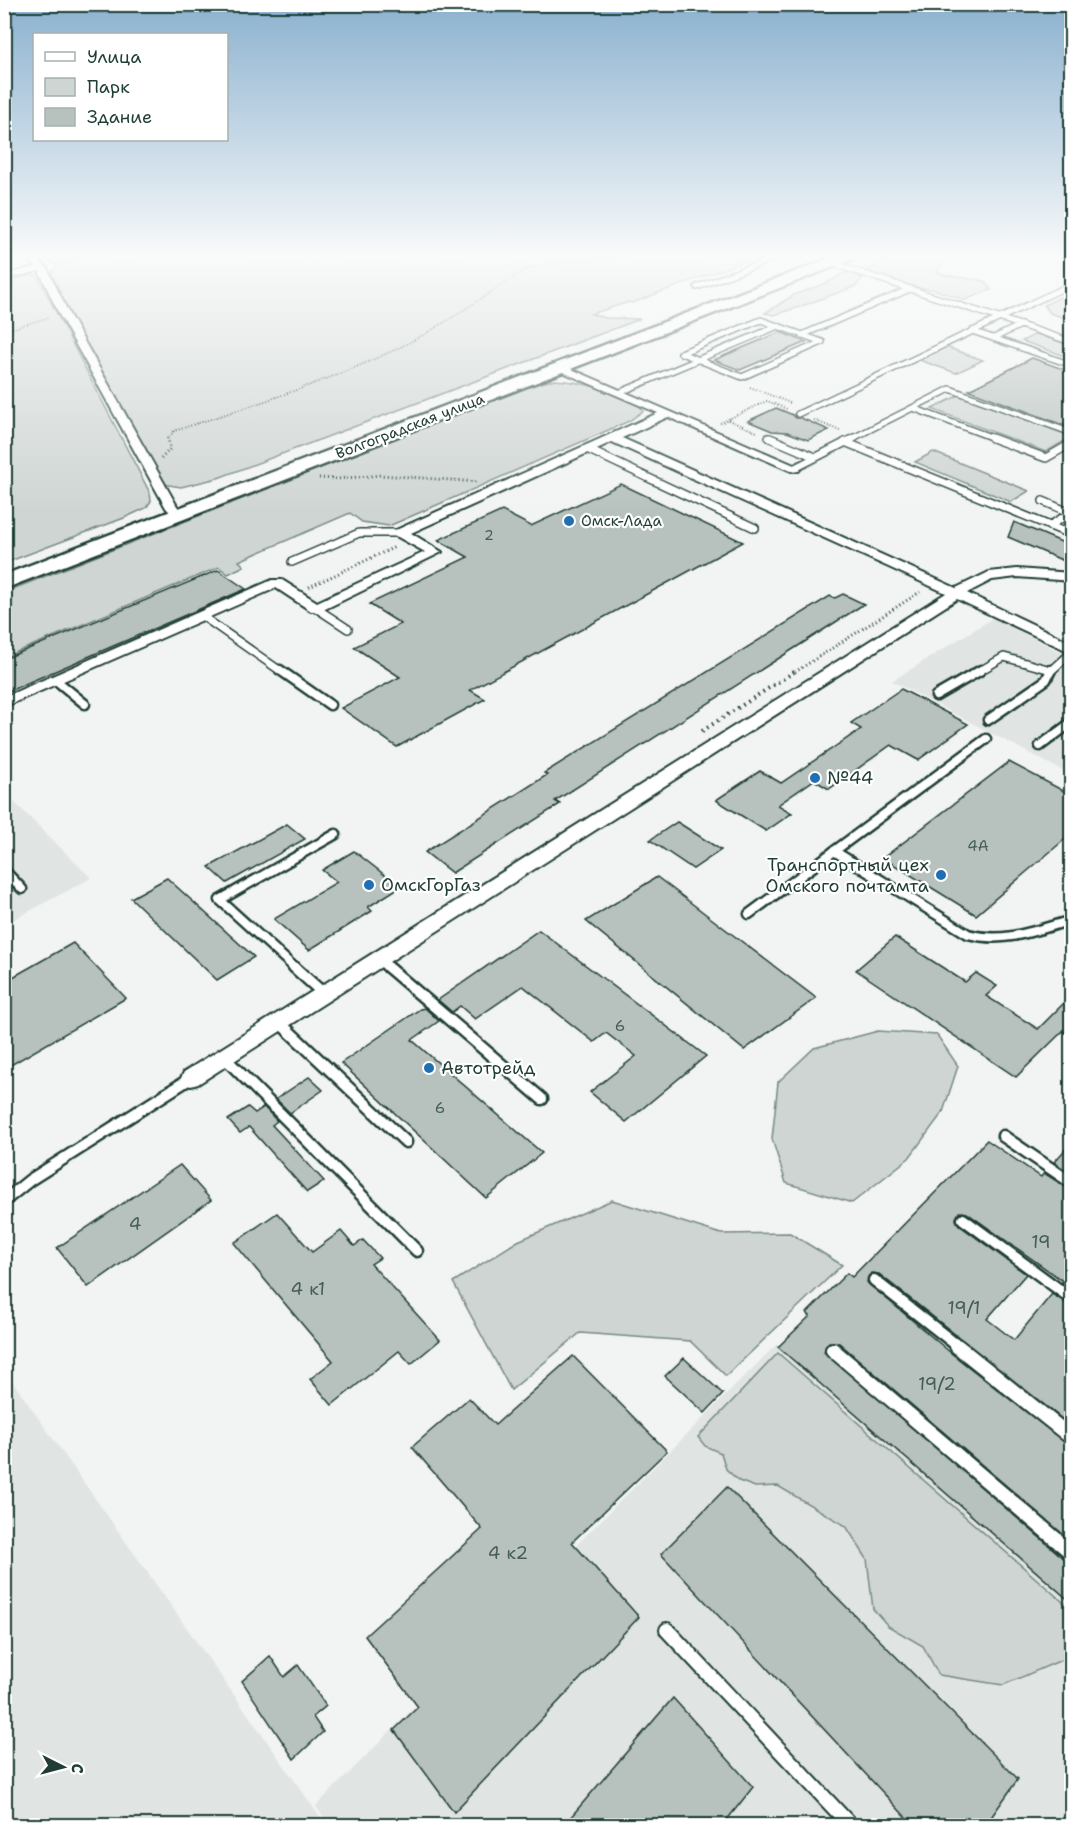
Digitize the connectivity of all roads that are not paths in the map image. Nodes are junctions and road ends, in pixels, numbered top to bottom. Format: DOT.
graph roads {
  1 [pos="79,341"];
  2 [pos="620,341"];
  3 [pos="628,341"];
  4 [pos="708,341"];
  5 [pos="742,341"];
  6 [pos="820,341"];
  7 [pos="951,341"];
  8 [pos="1000,341"];
  9 [pos="699,360"];
  10 [pos="1071,365"];
  11 [pos="562,368"];
  12 [pos="621,392"];
  13 [pos="913,408"];
  14 [pos="668,413"];
  15 [pos="801,415"];
  16 [pos="1071,433"];
  17 [pos="768,437"];
  18 [pos="612,438"];
  19 [pos="845,442"];
  20 [pos="1071,443"];
  21 [pos="587,449"];
  22 [pos="816,457"];
  23 [pos="795,468"];
  24 [pos="1043,501"];
  25 [pos="175,512"];
  26 [pos="1071,512"];
  27 [pos="1049,526"];
  28 [pos="755,528"];
  29 [pos="400,533"];
  30 [pos="1071,535"];
  31 [pos="292,562"];
  32 [pos="4,572"];
  33 [pos="1071,577"];
  34 [pos="4,583"];
  35 [pos="956,593"];
  36 [pos="316,608"];
  37 [pos="202,616"];
  38 [pos="348,629"];
  39 [pos="1071,650"];
  40 [pos="1051,670"];
  41 [pos="57,681"];
  42 [pos="936,696"];
  43 [pos="4,703"];
  44 [pos="86,705"];
  45 [pos="330,705"];
  46 [pos="988,720"];
  47 [pos="1071,722"];
  48 [pos="986,739"];
  49 [pos="1040,746"];
  50 [pos="336,834"];
  51 [pos="834,851"];
  52 [pos="4,870"];
  53 [pos="22,889"];
  54 [pos="748,914"];
  55 [pos="1071,920"];
  56 [pos="378,959"];
  57 [pos="324,994"];
  58 [pos="279,1022"];
  59 [pos="224,1058"];
  60 [pos="191,1078"];
  61 [pos="542,1099"];
  62 [pos="1003,1136"];
  63 [pos="405,1142"];
  64 [pos="1071,1183"];
  65 [pos="4,1202"];
  66 [pos="963,1219"];
  67 [pos="417,1251"];
  68 [pos="874,1280"];
  69 [pos="1071,1299"];
  70 [pos="833,1350"];
  71 [pos="1071,1438"];
  72 [pos="1071,1552"];
  73 [pos="667,1630"];
  74 [pos="851,1826"];
  1 -- 25 [label="street"];
  2 -- 25 [label="main road, Волгоградская улица"];
  3 -- 11 [label="main road, Волгоградская улица"];
  4 -- 9 [label="lane"];
  5 -- 9 [label="lane"];
  6 -- 9 [label="lane"];
  7 -- 15 [label="lane"];
  8 -- 10 [label="lane"];
  9 -- 12 [label="lane"];
  11 -- 12 [label="street"];
  11 -- 25 [label="main road, Волгоградская улица"];
  12 -- 14 [label="street"];
  13 -- 16 [label="lane"];
  13 -- 19 [label="lane"];
  13 -- 20 [label="lane"];
  14 -- 18 [label="street"];
  14 -- 23 [label="street"];
  17 -- 22 [label="lane"];
  18 -- 21 [label="street"];
  18 -- 35 [label="street"];
  19 -- 22 [label="lane"];
  19 -- 27 [label="lane"];
  21 -- 28 [label="lane"];
  21 -- 29 [label="street"];
  22 -- 23 [label="lane"];
  24 -- 26 [label="lane"];
  25 -- 32 [label="main road, Волгоградская улица"];
  25 -- 34 [label="main road, Волгоградская улица"];
  26 -- 27 [label="lane"];
  27 -- 30 [label="lane"];
  29 -- 31 [label="lane"];
  29 -- 36 [label="street"];
  33 -- 35 [label="street"];
  35 -- 39 [label="street"];
  35 -- 56 [label="street"];
  36 -- 37 [label="street"];
  36 -- 38 [label="lane"];
  37 -- 41 [label="street"];
  37 -- 45 [label="lane"];
  39 -- 40 [label="lane"];
  40 -- 42 [label="lane"];
  40 -- 46 [label="lane"];
  41 -- 43 [label="street"];
  41 -- 44 [label="lane"];
  47 -- 49 [label="lane"];
  48 -- 51 [label="lane"];
  50 -- 57 [label="lane"];
  51 -- 54 [label="lane"];
  51 -- 55 [label="lane"];
  52 -- 53 [label="lane"];
  56 -- 57 [label="street"];
  56 -- 61 [label="lane"];
  57 -- 58 [label="street"];
  58 -- 59 [label="street"];
  58 -- 63 [label="lane"];
  59 -- 60 [label="street"];
  59 -- 67 [label="lane"];
  60 -- 65 [label="lane"];
  62 -- 64 [label="lane"];
  66 -- 69 [label="lane"];
  68 -- 71 [label="lane"];
  70 -- 72 [label="lane"];
  73 -- 74 [label="lane"];
}
